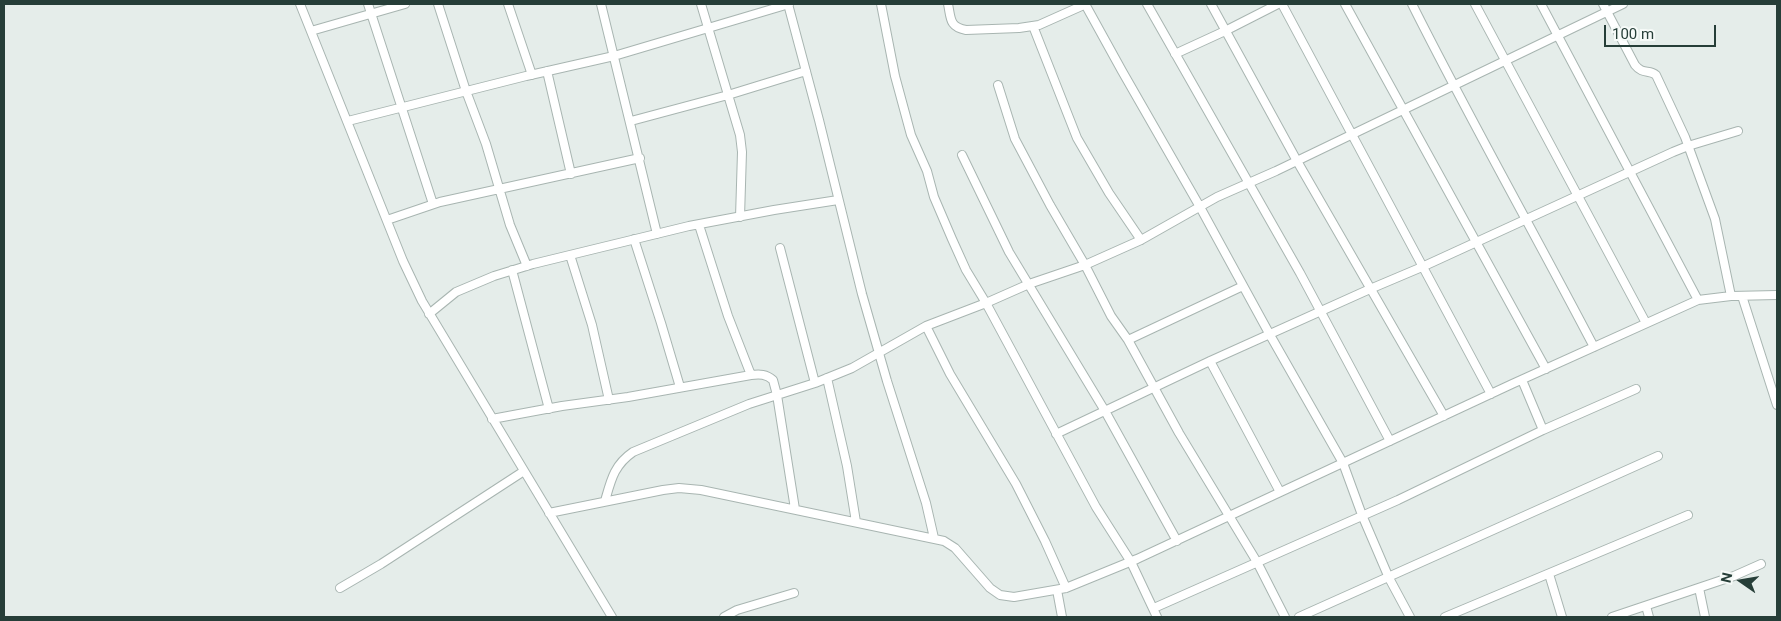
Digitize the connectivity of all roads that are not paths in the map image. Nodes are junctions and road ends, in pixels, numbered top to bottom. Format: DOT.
graph roads {
  1 [pos="300,4"];
  2 [pos="368,4"];
  3 [pos="405,4"];
  4 [pos="438,4"];
  5 [pos="508,4"];
  6 [pos="601,4"];
  7 [pos="702,4"];
  8 [pos="788,4"];
  9 [pos="881,4"];
  10 [pos="948,4"];
  11 [pos="1085,4"];
  12 [pos="1147,4"];
  13 [pos="1211,4"];
  14 [pos="1278,4"];
  15 [pos="1282,4"];
  16 [pos="1345,4"];
  17 [pos="1412,4"];
  18 [pos="1475,4"];
  19 [pos="1540,4"];
  20 [pos="1603,4"];
  21 [pos="1623,4"];
  22 [pos="1607,11"];
  23 [pos="370,13"];
  24 [pos="1033,26"];
  25 [pos="709,28"];
  26 [pos="311,31"];
  27 [pos="1225,31"];
  28 [pos="1557,36"];
  29 [pos="1175,54"];
  30 [pos="614,56"];
  31 [pos="1507,60"];
  32 [pos="547,71"];
  33 [pos="806,71"];
  34 [pos="532,75"];
  35 [pos="998,85"];
  36 [pos="1453,86"];
  37 [pos="466,91"];
  38 [pos="728,96"];
  39 [pos="401,107"];
  40 [pos="1403,109"];
  41 [pos="348,121"];
  42 [pos="631,121"];
  43 [pos="1738,131"];
  44 [pos="1351,134"];
  45 [pos="1688,146"];
  46 [pos="962,155"];
  47 [pos="640,158"];
  48 [pos="1297,161"];
  49 [pos="1630,172"];
  50 [pos="570,174"];
  51 [pos="1249,183"];
  52 [pos="499,190"];
  53 [pos="1579,196"];
  54 [pos="838,200"];
  55 [pos="433,204"];
  56 [pos="1200,207"];
  57 [pos="740,217"];
  58 [pos="1526,219"];
  59 [pos="387,220"];
  60 [pos="699,225"];
  61 [pos="658,234"];
  62 [pos="634,239"];
  63 [pos="1141,240"];
  64 [pos="1476,243"];
  65 [pos="780,248"];
  66 [pos="570,255"];
  67 [pos="1085,264"];
  68 [pos="527,266"];
  69 [pos="1422,268"];
  70 [pos="512,270"];
  71 [pos="1029,284"];
  72 [pos="1242,286"];
  73 [pos="1370,289"];
  74 [pos="1777,295"];
  75 [pos="1731,296"];
  76 [pos="1742,296"];
  77 [pos="1698,300"];
  78 [pos="986,303"];
  79 [pos="1320,312"];
  80 [pos="429,314"];
  81 [pos="1646,323"];
  82 [pos="926,326"];
  83 [pos="1270,335"];
  84 [pos="1128,340"];
  85 [pos="1594,347"];
  86 [pos="879,352"];
  87 [pos="1210,361"];
  88 [pos="1546,369"];
  89 [pos="750,375"];
  90 [pos="827,378"];
  91 [pos="1522,380"];
  92 [pos="814,383"];
  93 [pos="680,388"];
  94 [pos="1154,388"];
  95 [pos="1636,389"];
  96 [pos="1491,394"];
  97 [pos="776,395"];
  98 [pos="609,400"];
  99 [pos="1777,405"];
  100 [pos="549,409"];
  101 [pos="1105,411"];
  102 [pos="1444,416"];
  103 [pos="492,419"];
  104 [pos="1543,430"];
  105 [pos="1056,434"];
  106 [pos="1390,441"];
  107 [pos="1658,456"];
  108 [pos="1343,463"];
  109 [pos="524,471"];
  110 [pos="1280,492"];
  111 [pos="605,501"];
  112 [pos="794,509"];
  113 [pos="549,512"];
  114 [pos="1362,515"];
  115 [pos="1688,515"];
  116 [pos="1230,516"];
  117 [pos="856,522"];
  118 [pos="934,538"];
  119 [pos="1177,541"];
  120 [pos="1131,562"];
  121 [pos="1257,562"];
  122 [pos="1761,564"];
  123 [pos="1549,574"];
  124 [pos="1389,578"];
  125 [pos="340,588"];
  126 [pos="1066,588"];
  127 [pos="1699,588"];
  128 [pos="1057,590"];
  129 [pos="794,593"];
  130 [pos="1646,606"];
  131 [pos="1154,608"];
  132 [pos="612,617"];
  133 [pos="724,617"];
  134 [pos="1062,617"];
  135 [pos="1157,617"];
  136 [pos="1285,617"];
  137 [pos="1299,617"];
  138 [pos="1410,617"];
  139 [pos="1445,617"];
  140 [pos="1562,617"];
  141 [pos="1612,617"];
  142 [pos="1649,617"];
  143 [pos="1705,617"];
  1 -- 26 [label="street"];
  2 -- 23 [label="street"];
  3 -- 23 [label="street"];
  4 -- 37 [label="street"];
  5 -- 34 [label="street"];
  6 -- 30 [label="street"];
  7 -- 25 [label="street"];
  8 -- 25 [label="street"];
  8 -- 33 [label="street"];
  9 -- 78 [label="street"];
  10 -- 24 [label="street"];
  11 -- 24 [label="street"];
  11 -- 56 [label="street"];
  12 -- 29 [label="street"];
  13 -- 27 [label="street"];
  14 -- 27 [label="street"];
  15 -- 44 [label="street"];
  16 -- 40 [label="street"];
  17 -- 36 [label="street"];
  18 -- 31 [label="street"];
  19 -- 28 [label="street"];
  20 -- 22 [label="street"];
  21 -- 22 [label="street"];
  22 -- 28 [label="street"];
  22 -- 45 [label="street"];
  23 -- 26 [label="street"];
  23 -- 39 [label="street"];
  24 -- 63 [label="street"];
  25 -- 30 [label="street"];
  25 -- 38 [label="street"];
  26 -- 41 [label="street"];
  27 -- 29 [label="street"];
  27 -- 48 [label="street"];
  28 -- 31 [label="street"];
  28 -- 49 [label="street"];
  29 -- 51 [label="street"];
  30 -- 32 [label="street"];
  30 -- 42 [label="street"];
  31 -- 36 [label="street"];
  31 -- 53 [label="street"];
  32 -- 34 [label="street"];
  32 -- 50 [label="street"];
  33 -- 38 [label="street"];
  33 -- 54 [label="street"];
  34 -- 37 [label="street"];
  35 -- 67 [label="street"];
  36 -- 40 [label="street"];
  36 -- 58 [label="street"];
  37 -- 39 [label="street"];
  37 -- 52 [label="street"];
  38 -- 42 [label="street"];
  38 -- 57 [label="street"];
  39 -- 41 [label="street"];
  39 -- 55 [label="street"];
  40 -- 44 [label="street"];
  40 -- 64 [label="street"];
  41 -- 59 [label="street"];
  42 -- 47 [label="street"];
  43 -- 45 [label="street"];
  44 -- 48 [label="street"];
  44 -- 69 [label="street"];
  45 -- 49 [label="street"];
  45 -- 75 [label="street"];
  46 -- 71 [label="street"];
  47 -- 50 [label="street"];
  47 -- 61 [label="street"];
  48 -- 51 [label="street"];
  48 -- 73 [label="street"];
  49 -- 53 [label="street"];
  49 -- 77 [label="street"];
  50 -- 52 [label="street"];
  51 -- 56 [label="street"];
  51 -- 79 [label="street"];
  52 -- 55 [label="street"];
  52 -- 68 [label="street"];
  53 -- 58 [label="street"];
  53 -- 81 [label="street"];
  54 -- 57 [label="street"];
  54 -- 86 [label="street"];
  55 -- 59 [label="street"];
  56 -- 63 [label="street"];
  56 -- 72 [label="street"];
  57 -- 60 [label="street"];
  58 -- 64 [label="street"];
  58 -- 85 [label="street"];
  59 -- 80 [label="street"];
  60 -- 61 [label="street"];
  60 -- 89 [label="street"];
  61 -- 62 [label="street"];
  62 -- 66 [label="street"];
  62 -- 93 [label="street"];
  63 -- 67 [label="street"];
  64 -- 69 [label="street"];
  64 -- 88 [label="street"];
  65 -- 92 [label="street"];
  66 -- 68 [label="street"];
  66 -- 98 [label="street"];
  67 -- 71 [label="street"];
  67 -- 84 [label="street"];
  68 -- 70 [label="street"];
  69 -- 73 [label="street"];
  69 -- 96 [label="street"];
  70 -- 80 [label="street"];
  70 -- 100 [label="street"];
  71 -- 78 [label="street"];
  71 -- 101 [label="street"];
  72 -- 83 [label="street"];
  72 -- 84 [label="street"];
  73 -- 79 [label="street"];
  73 -- 102 [label="street"];
  74 -- 76 [label="street"];
  75 -- 76 [label="street"];
  75 -- 77 [label="street"];
  76 -- 99 [label="street"];
  77 -- 81 [label="street"];
  78 -- 82 [label="street"];
  78 -- 105 [label="street"];
  79 -- 83 [label="street"];
  79 -- 106 [label="street"];
  80 -- 103 [label="street"];
  81 -- 85 [label="street"];
  82 -- 86 [label="street"];
  82 -- 126 [label="street"];
  83 -- 87 [label="street"];
  83 -- 108 [label="street"];
  84 -- 94 [label="street"];
  85 -- 88 [label="street"];
  86 -- 90 [label="street"];
  86 -- 118 [label="street"];
  87 -- 94 [label="street"];
  87 -- 110 [label="street"];
  88 -- 91 [label="street"];
  89 -- 93 [label="street"];
  89 -- 97 [label="street"];
  90 -- 92 [label="street"];
  90 -- 117 [label="street"];
  91 -- 96 [label="street"];
  91 -- 104 [label="street"];
  92 -- 97 [label="street"];
  93 -- 98 [label="street"];
  94 -- 101 [label="street"];
  94 -- 116 [label="street"];
  95 -- 104 [label="street"];
  96 -- 102 [label="street"];
  97 -- 111 [label="street"];
  97 -- 112 [label="street"];
  98 -- 100 [label="street"];
  100 -- 103 [label="street"];
  101 -- 105 [label="street"];
  101 -- 119 [label="street"];
  102 -- 106 [label="street"];
  103 -- 109 [label="street"];
  104 -- 114 [label="street"];
  105 -- 120 [label="street"];
  106 -- 108 [label="street"];
  107 -- 124 [label="street"];
  108 -- 110 [label="street"];
  108 -- 114 [label="street"];
  109 -- 113 [label="street"];
  109 -- 125 [label="street"];
  110 -- 116 [label="street"];
  111 -- 112 [label="street"];
  111 -- 113 [label="street"];
  112 -- 117 [label="street"];
  113 -- 132 [label="street"];
  114 -- 121 [label="street"];
  114 -- 124 [label="street"];
  115 -- 123 [label="street"];
  116 -- 119 [label="street"];
  116 -- 121 [label="street"];
  117 -- 118 [label="street"];
  118 -- 128 [label="street"];
  119 -- 120 [label="street"];
  120 -- 126 [label="street"];
  120 -- 131 [label="street"];
  121 -- 131 [label="street"];
  121 -- 136 [label="street"];
  122 -- 127 [label="street"];
  123 -- 139 [label="street"];
  123 -- 140 [label="street"];
  124 -- 137 [label="street"];
  124 -- 138 [label="street"];
  126 -- 128 [label="street"];
  127 -- 130 [label="street"];
  127 -- 143 [label="street"];
  128 -- 134 [label="street"];
  129 -- 133 [label="street"];
  130 -- 141 [label="street"];
  130 -- 142 [label="street"];
  131 -- 135 [label="street"];
}
